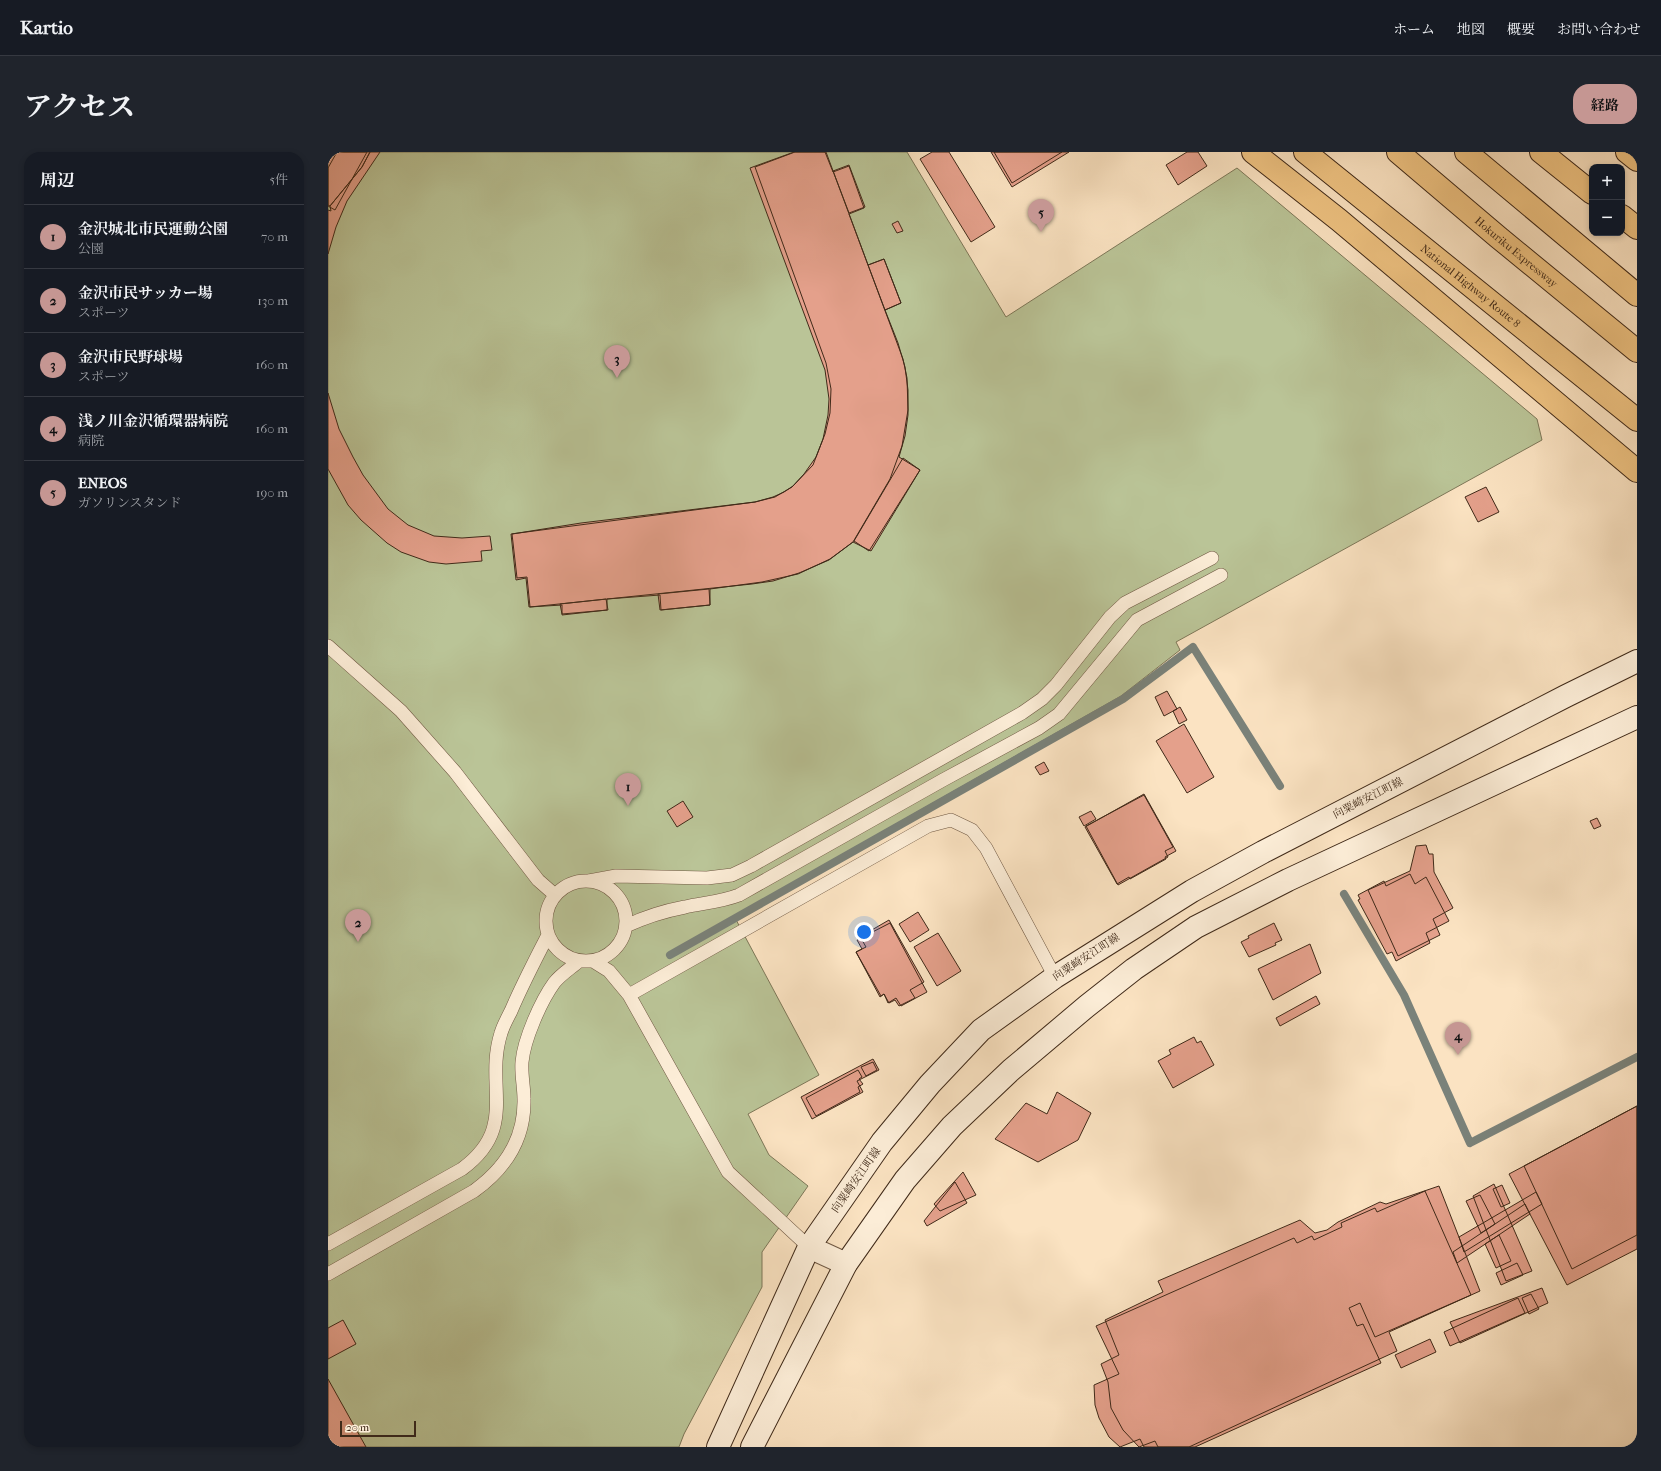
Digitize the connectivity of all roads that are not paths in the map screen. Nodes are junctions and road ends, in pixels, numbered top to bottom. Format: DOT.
graph roads {
  1 [pos="1253,152"];
  2 [pos="1305,152"];
  3 [pos="1398,152"];
  4 [pos="1466,152"];
  5 [pos="1541,152"];
  6 [pos="1627,152"];
  7 [pos="1637,160"];
  8 [pos="1589,191"];
  9 [pos="1625,218"];
  10 [pos="1637,228"];
  11 [pos="1637,295"];
  12 [pos="1637,351"];
  13 [pos="1637,420"];
  14 [pos="1637,471"];
  15 [pos="1212,558"];
  16 [pos="1221,575"];
  17 [pos="328,646"];
  18 [pos="1637,661"];
  19 [pos="1637,717"];
  20 [pos="589,881"];
  21 [pos="555,895"];
  22 [pos="626,926"];
  23 [pos="548,935"];
  24 [pos="579,961"];
  25 [pos="593,961"];
  26 [pos="1055,977"];
  27 [pos="630,995"];
  28 [pos="328,1244"];
  29 [pos="809,1247"];
  30 [pos="846,1264"];
  31 [pos="328,1274"];
  32 [pos="718,1447"];
  33 [pos="752,1447"];
  1 -- 14 [label="highway"];
  2 -- 13 [label="highway, National Highway Route 8"];
  3 -- 12 [label="highway, Hokuriku Expressway"];
  4 -- 11 [label="highway"];
  5 -- 8 [label="highway"];
  6 -- 7 [label="highway"];
  9 -- 10 [label="highway"];
  15 -- 20 [label="lane"];
  16 -- 22 [label="lane"];
  17 -- 21 [label="lane"];
  18 -- 26 [label="main road, 向粟崎安江町線"];
  19 -- 30 [label="main road"];
  20 -- 21 [label="lane"];
  20 -- 22 [label="lane"];
  21 -- 23 [label="lane"];
  22 -- 25 [label="lane"];
  23 -- 24 [label="lane"];
  23 -- 28 [label="lane"];
  24 -- 25 [label="lane"];
  24 -- 31 [label="lane"];
  25 -- 27 [label="lane"];
  26 -- 27 [label="lane"];
  26 -- 29 [label="main road, 向粟崎安江町線"];
  27 -- 29 [label="lane"];
  29 -- 30 [label="main road"];
  29 -- 32 [label="main road, 向粟崎安江町線"];
  30 -- 33 [label="main road"];
}
